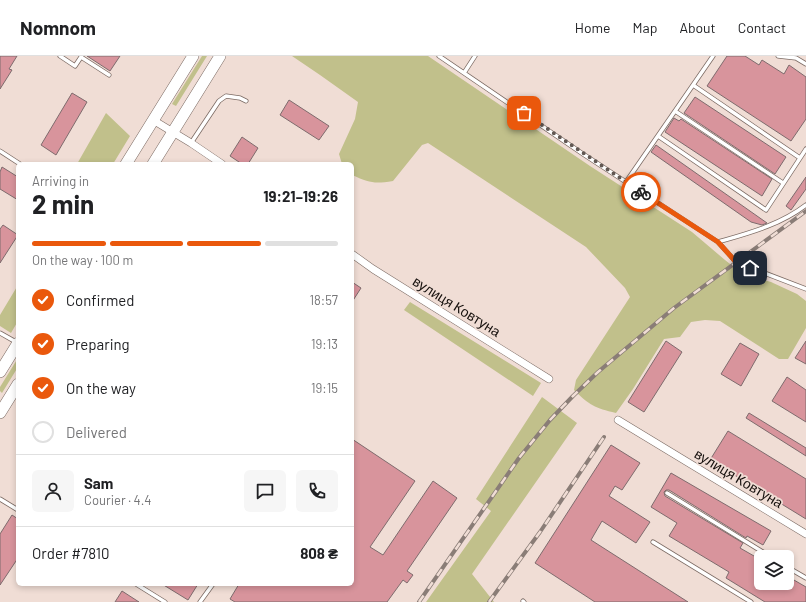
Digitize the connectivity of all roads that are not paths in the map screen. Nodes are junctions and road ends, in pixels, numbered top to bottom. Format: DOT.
graph roads {
  1 [pos="60,56"];
  2 [pos="193,56"];
  3 [pos="220,56"];
  4 [pos="439,56"];
  5 [pos="475,56"];
  6 [pos="713,56"];
  7 [pos="778,56"];
  8 [pos="806,64"];
  9 [pos="464,73"];
  10 [pos="110,75"];
  11 [pos="693,85"];
  12 [pos="246,101"];
  13 [pos="675,111"];
  14 [pos="153,120"];
  15 [pos="173,132"];
  16 [pos="658,136"];
  17 [pos="191,142"];
  18 [pos="806,149"];
  19 [pos="0,151"];
  20 [pos="800,158"];
  21 [pos="17,162"];
  22 [pos="127,162"];
  23 [pos="154,162"];
  24 [pos="219,162"];
  25 [pos="626,182"];
  26 [pos="783,183"];
  27 [pos="806,205"];
  28 [pos="718,242"];
  29 [pos="354,255"];
  30 [pos="806,288"];
  31 [pos="0,333"];
  32 [pos="16,342"];
  33 [pos="16,346"];
  34 [pos="0,372"];
  35 [pos="549,378"];
  36 [pos="16,387"];
  37 [pos="0,413"];
  38 [pos="618,420"];
  39 [pos="667,494"];
  40 [pos="0,499"];
  41 [pos="16,509"];
  42 [pos="806,534"];
  43 [pos="653,542"];
  44 [pos="759,550"];
  45 [pos="794,571"];
  46 [pos="806,578"];
  47 [pos="139,586"];
  48 [pos="212,586"];
  49 [pos="165,602"];
  50 [pos="200,602"];
  51 [pos="751,602"];
  1 -- 10 [label="lane"];
  2 -- 14 [label="main road"];
  3 -- 15 [label="main road"];
  4 -- 9 [label="lane"];
  5 -- 9 [label="lane"];
  6 -- 11 [label="lane"];
  7 -- 8 [label="lane"];
  9 -- 25 [label="lane"];
  11 -- 13 [label="lane"];
  11 -- 20 [label="lane"];
  12 -- 17 [label="lane"];
  13 -- 16 [label="lane"];
  13 -- 26 [label="lane"];
  14 -- 15 [label="street"];
  14 -- 22 [label="main road"];
  15 -- 17 [label="street"];
  15 -- 23 [label="main road"];
  16 -- 25 [label="lane"];
  16 -- 26 [label="lane"];
  17 -- 24 [label="street"];
  18 -- 20 [label="lane"];
  19 -- 21 [label="lane"];
  20 -- 26 [label="lane"];
  25 -- 28 [label="lane"];
  27 -- 28 [label="lane"];
  28 -- 30 [label="lane"];
  29 -- 35 [label="street, вулиця Ковтуна"];
  31 -- 32 [label="lane"];
  33 -- 34 [label="main road"];
  36 -- 37 [label="main road"];
  38 -- 42 [label="street, вулиця Ковтуна"];
  39 -- 44 [label="lane"];
  40 -- 41 [label="lane"];
  43 -- 51 [label="lane"];
  45 -- 46 [label="lane"];
  47 -- 49 [label="lane"];
  48 -- 50 [label="lane"];
}
